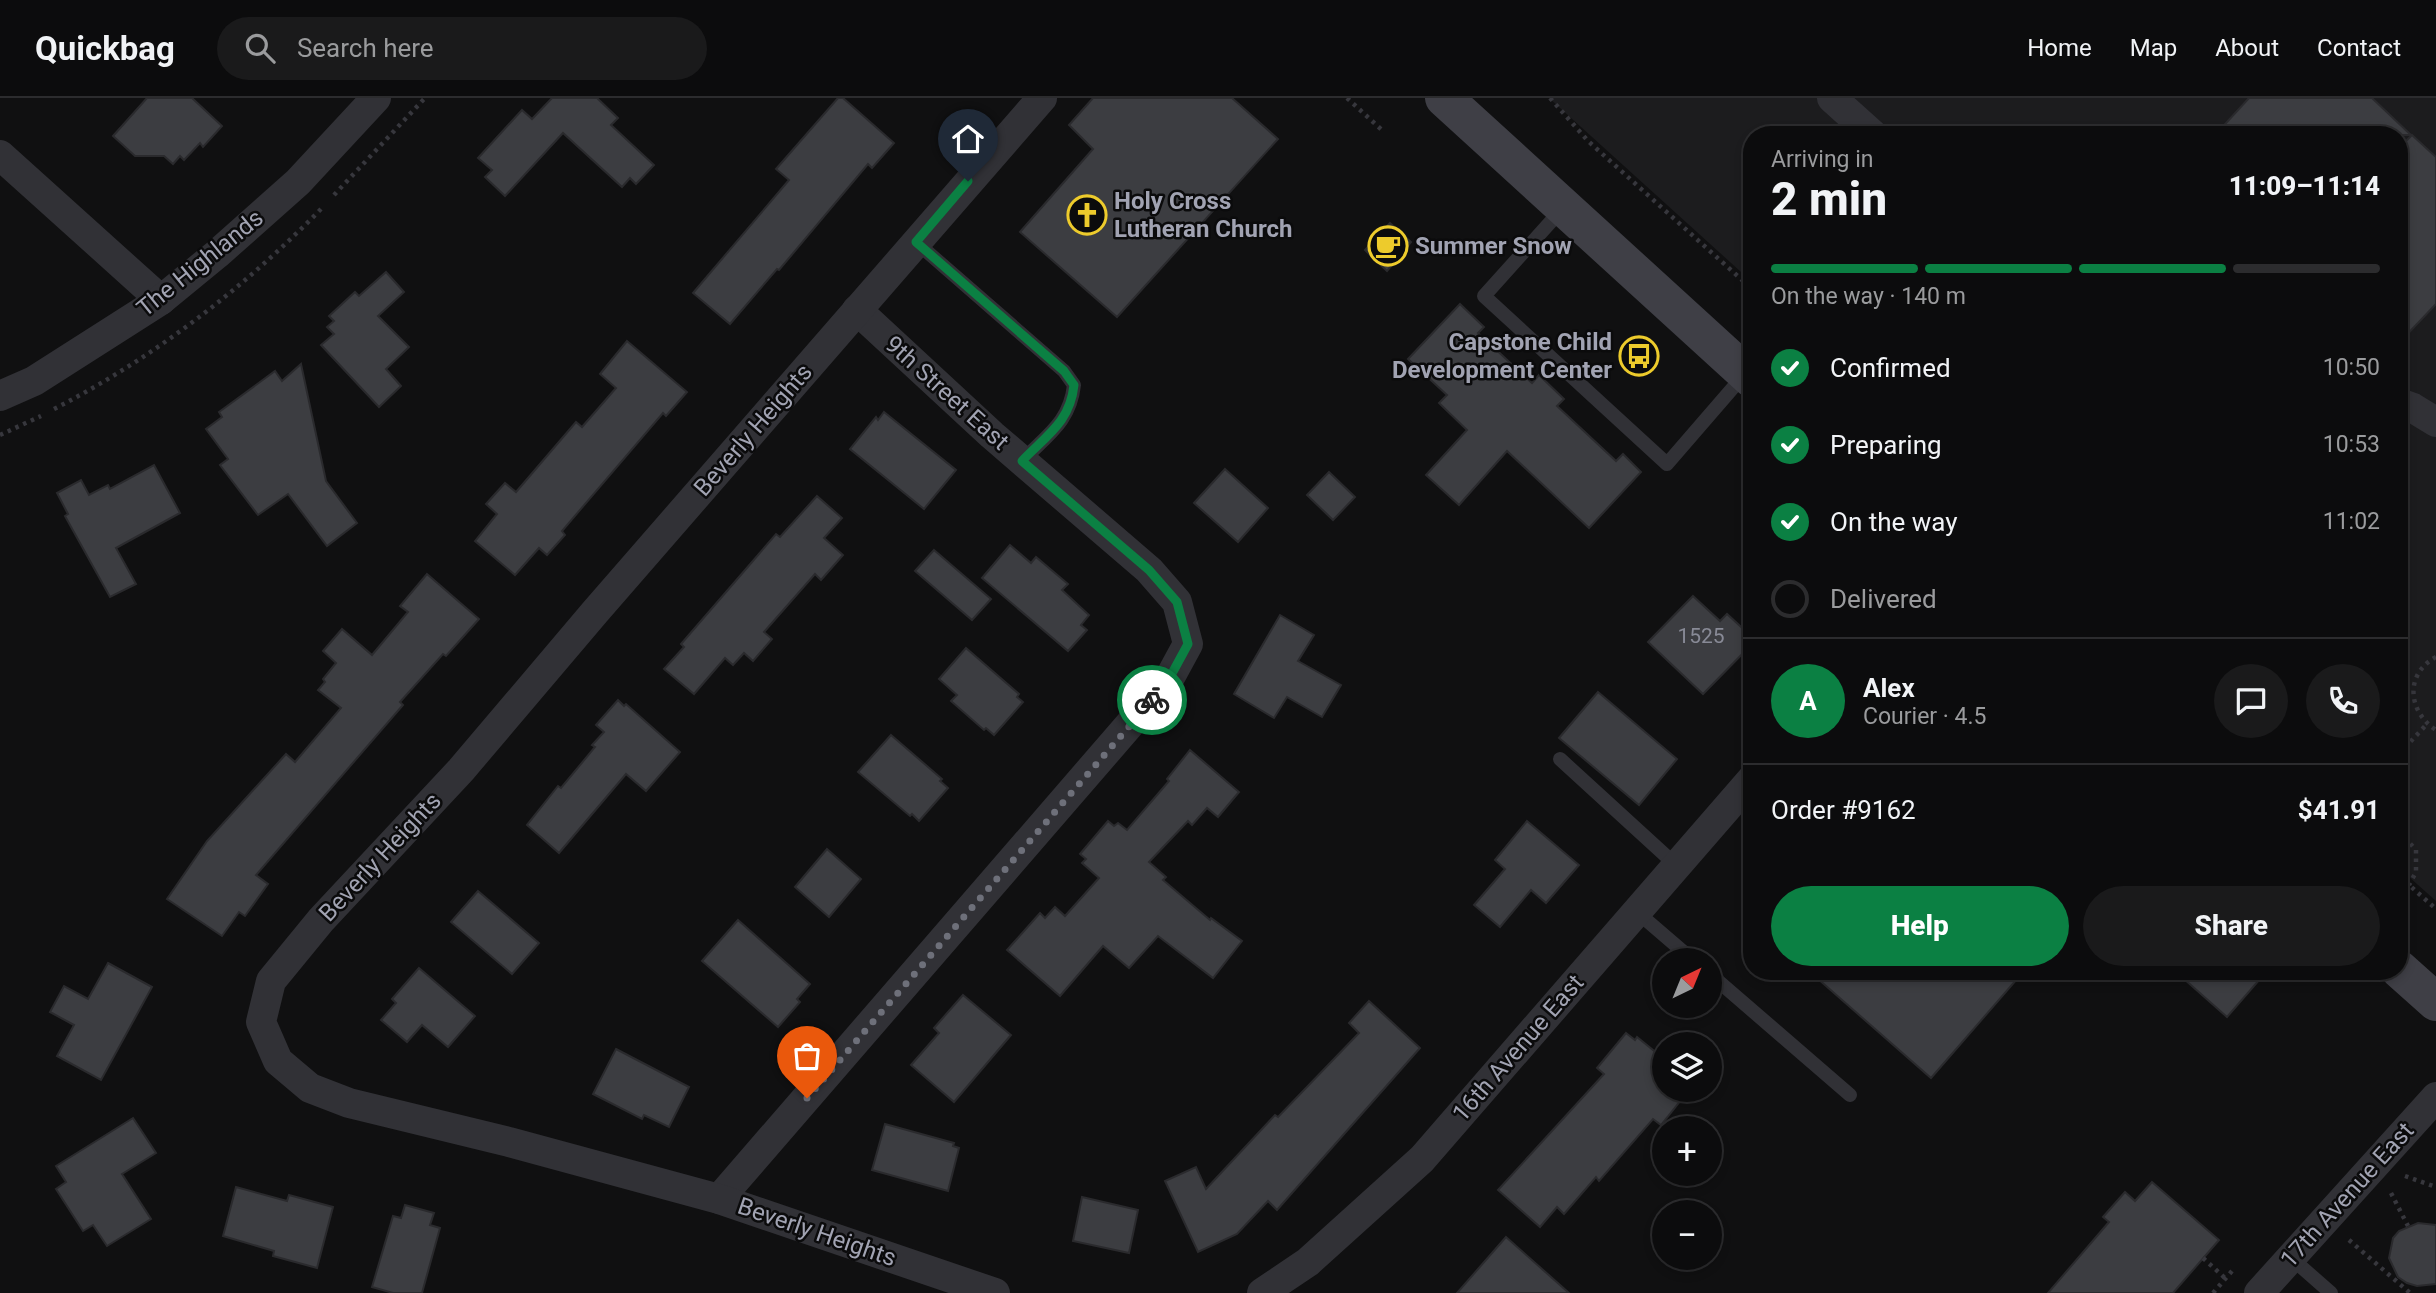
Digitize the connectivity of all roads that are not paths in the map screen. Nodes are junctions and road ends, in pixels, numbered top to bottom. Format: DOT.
graph roads {
  1 [pos="376,98"];
  2 [pos="1042,98"];
  3 [pos="1444,98"];
  4 [pos="1832,98"];
  5 [pos="1863,126"];
  6 [pos="0,155"];
  7 [pos="1563,207"];
  8 [pos="916,242"];
  9 [pos="161,300"];
  10 [pos="857,310"];
  11 [pos="1743,372"];
  12 [pos="1743,383"];
  13 [pos="0,396"];
  14 [pos="2408,406"];
  15 [pos="2436,422"];
  16 [pos="1022,461"];
  17 [pos="1560,760"];
  18 [pos="1743,789"];
  19 [pos="1677,866"];
  20 [pos="1637,912"];
  21 [pos="1679,948"];
  22 [pos="2408,977"];
  23 [pos="1722,985"];
  24 [pos="2436,1003"];
  25 [pos="1850,1095"];
  26 [pos="2436,1097"];
  27 [pos="719,1199"];
  28 [pos="2290,1257"];
  29 [pos="2246,1289"];
  30 [pos="995,1293"];
  31 [pos="1262,1293"];
  32 [pos="2331,1293"];
  1 -- 9 [label="street, The Highlands"];
  2 -- 8 [label="street, Beverly Heights"];
  3 -- 7 [label="main road"];
  4 -- 5 [label="street"];
  6 -- 9 [label="street"];
  7 -- 11 [label="main road"];
  7 -- 12 [label="lane"];
  8 -- 10 [label="street, Beverly Heights"];
  8 -- 16 [label="lane"];
  9 -- 13 [label="street, The Highlands"];
  10 -- 16 [label="street, 9th Street East"];
  10 -- 27 [label="street, Beverly Heights"];
  14 -- 15 [label="street"];
  16 -- 27 [label="street, 9th Street East"];
  17 -- 19 [label="lane"];
  18 -- 19 [label="street, 16th Avenue East"];
  19 -- 20 [label="street, 16th Avenue East"];
  20 -- 21 [label="lane"];
  20 -- 31 [label="street, 16th Avenue East"];
  22 -- 24 [label="main road"];
  23 -- 25 [label="lane"];
  26 -- 28 [label="street, 17th Avenue East"];
  27 -- 30 [label="street, Beverly Heights"];
  28 -- 29 [label="street, 17th Avenue East"];
  28 -- 32 [label="lane"];
}
